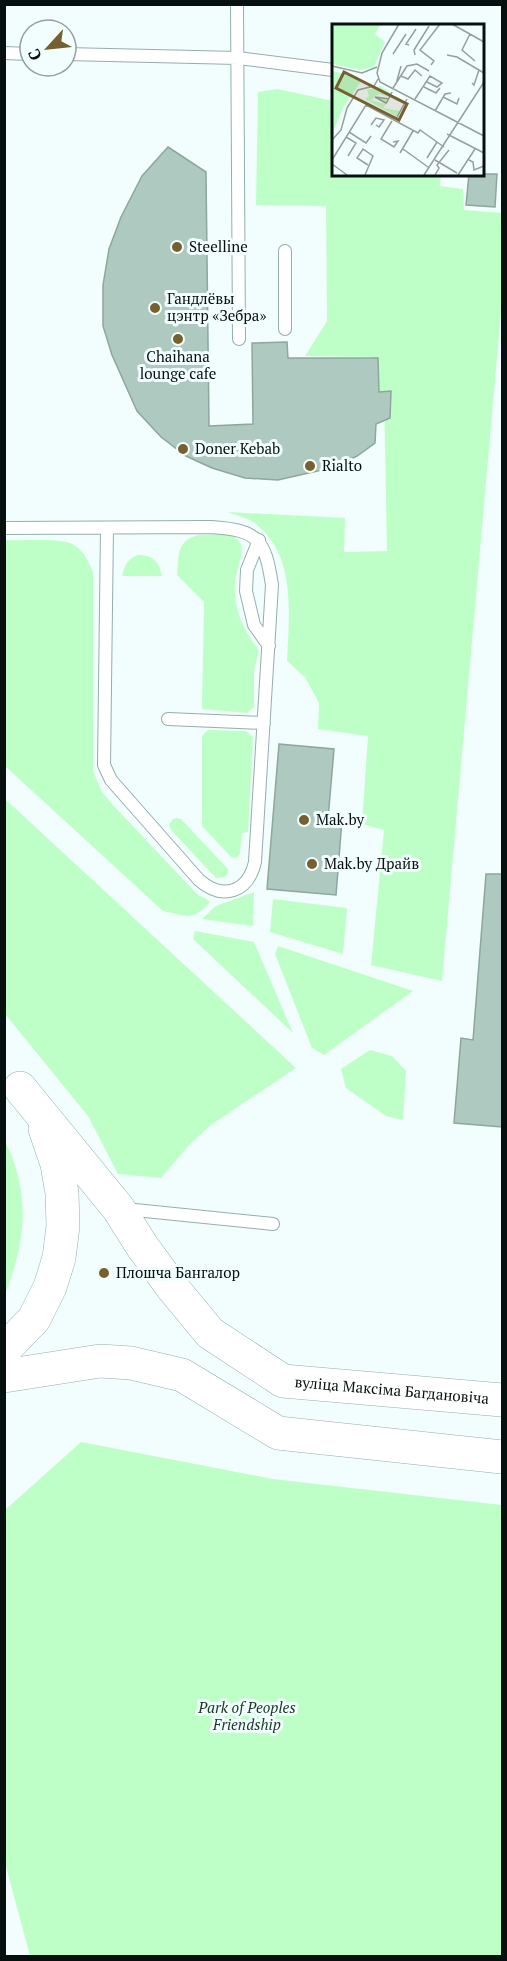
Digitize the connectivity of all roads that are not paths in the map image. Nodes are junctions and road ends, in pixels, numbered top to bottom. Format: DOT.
graph roads {
  1 [pos="237,4"];
  2 [pos="78,54"];
  3 [pos="237,58"];
  4 [pos="332,70"];
  5 [pos="285,251"];
  6 [pos="285,329"];
  7 [pos="239,339"];
  8 [pos="4,528"];
  9 [pos="107,528"];
  10 [pos="259,540"];
  11 [pos="269,646"];
  12 [pos="168,719"];
  13 [pos="264,723"];
  14 [pos="12,1080"];
  15 [pos="118,1208"];
  16 [pos="273,1224"];
  17 [pos="4,1350"];
  18 [pos="4,1376"];
  19 [pos="502,1400"];
  20 [pos="502,1457"];
  1 -- 3 [label="lane"];
  2 -- 3 [label="lane"];
  3 -- 4 [label="lane"];
  3 -- 7 [label="lane"];
  5 -- 6 [label="lane"];
  8 -- 9 [label="lane"];
  9 -- 10 [label="lane"];
  9 -- 13 [label="lane"];
  10 -- 11 [label="lane"];
  10 -- 11 [label="lane"];
  11 -- 13 [label="lane"];
  12 -- 13 [label="lane"];
  14 -- 15 [label="main road, вуліца Максіма Багдановіча"];
  14 -- 17 [label="main road"];
  15 -- 16 [label="lane"];
  15 -- 19 [label="main road, вуліца Максіма Багдановіча"];
  18 -- 20 [label="main road"];
}
